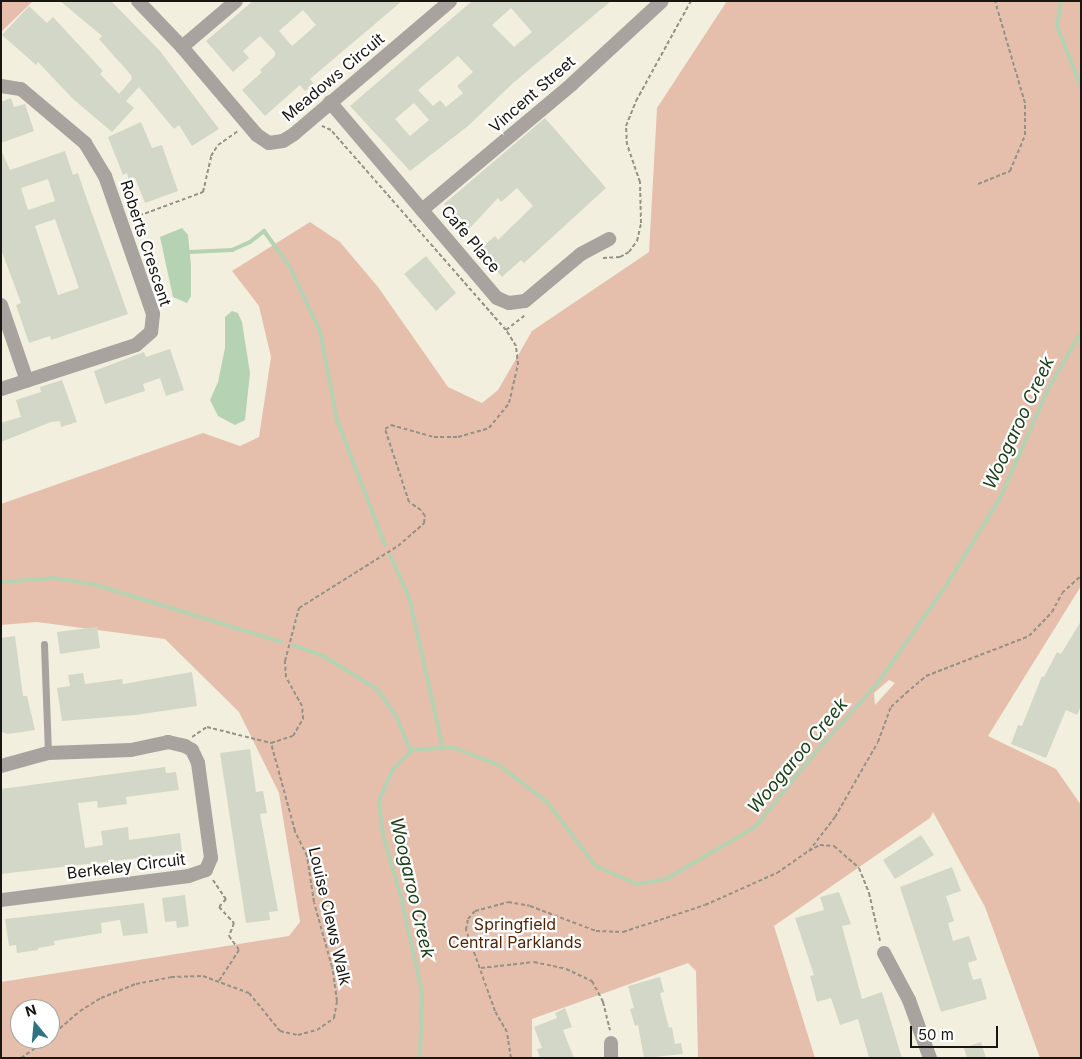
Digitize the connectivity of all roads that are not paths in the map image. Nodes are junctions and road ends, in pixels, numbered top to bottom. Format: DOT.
graph roads {
  1 [pos="138,1"];
  2 [pos="236,1"];
  3 [pos="450,1"];
  4 [pos="662,1"];
  5 [pos="182,47"];
  6 [pos="1,86"];
  7 [pos="330,102"];
  8 [pos="422,210"];
  9 [pos="609,239"];
  10 [pos="1,305"];
  11 [pos="27,381"];
  12 [pos="1,389"];
  13 [pos="44,644"];
  14 [pos="48,753"];
  15 [pos="1,766"];
  16 [pos="1,900"];
  17 [pos="884,952"];
  18 [pos="610,1043"];
  19 [pos="611,1058"];
  20 [pos="930,1058"];
  1 -- 5 [label="street, Meadows Circuit"];
  2 -- 5 [label="street"];
  3 -- 7 [label="street, Meadows Circuit"];
  4 -- 8 [label="street, Vincent Street"];
  5 -- 7 [label="street, Meadows Circuit"];
  6 -- 11 [label="street, Roberts Crescent"];
  7 -- 8 [label="street, Cafe Place"];
  8 -- 9 [label="street, Cafe Place"];
  10 -- 11 [label="street"];
  11 -- 12 [label="street, Roberts Crescent"];
  13 -- 14 [label="lane"];
  14 -- 15 [label="street"];
  14 -- 16 [label="street, Berkeley Circuit"];
  17 -- 20 [label="street"];
  18 -- 19 [label="street"];
}
